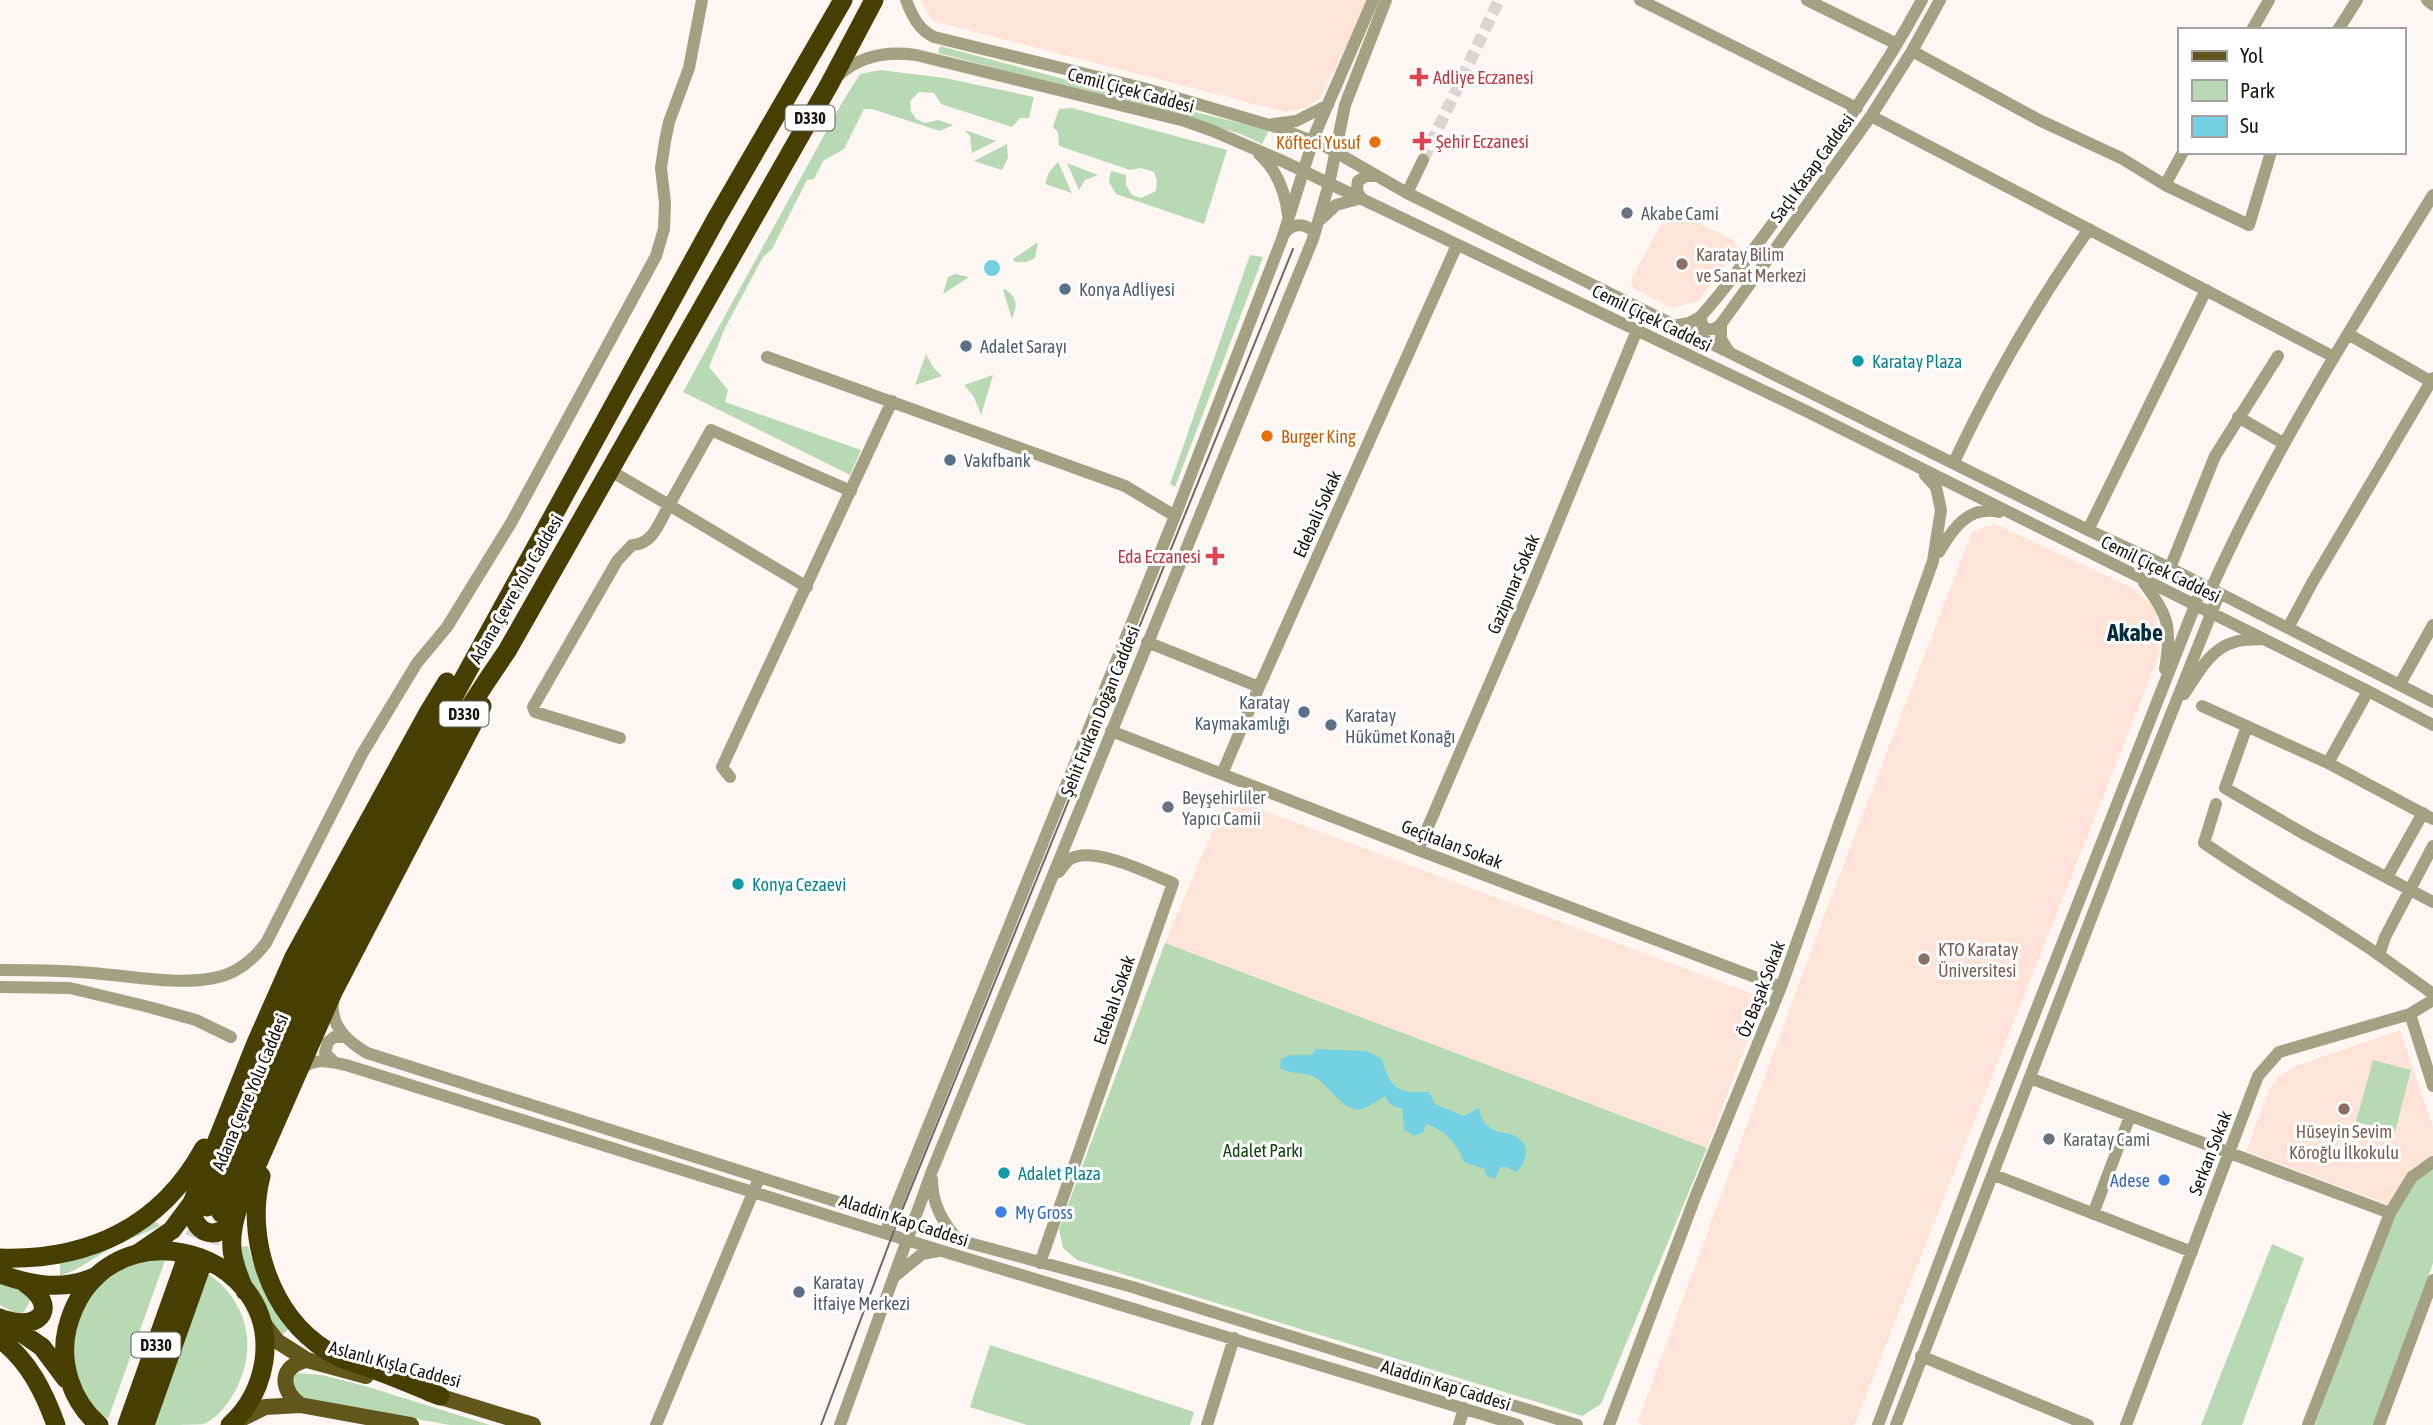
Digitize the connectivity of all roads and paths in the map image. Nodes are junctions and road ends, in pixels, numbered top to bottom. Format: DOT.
graph roads {
  1 [pos="702,0"];
  2 [pos="843,0"];
  3 [pos="874,0"];
  4 [pos="906,0"];
  5 [pos="1373,0"];
  6 [pos="1386,0"];
  7 [pos="1640,0"];
  8 [pos="1807,0"];
  9 [pos="1922,0"];
  10 [pos="1940,0"];
  11 [pos="2269,0"];
  12 [pos="2357,0"];
  13 [pos="2427,0"];
  14 [pos="2433,5"];
  15 [pos="2253,28"];
  16 [pos="2339,28"];
  17 [pos="934,37"];
  18 [pos="1897,44"];
  19 [pos="1912,51"];
  20 [pos="928,57"];
  21 [pos="829,85"];
  22 [pos="1329,105"];
  23 [pos="1857,108"];
  24 [pos="1871,116"];
  25 [pos="1270,125"];
  26 [pos="1338,133"];
  27 [pos="1313,141"];
  28 [pos="1253,149"];
  29 [pos="1334,152"];
  30 [pos="2182,154"];
  31 [pos="2271,154"];
  32 [pos="1348,159"];
  33 [pos="1423,160"];
  34 [pos="1303,172"];
  35 [pos="1376,176"];
  36 [pos="2165,185"];
  37 [pos="1327,190"];
  38 [pos="1407,194"];
  39 [pos="2433,195"];
  40 [pos="1363,201"];
  41 [pos="1288,220"];
  42 [pos="1319,222"];
  43 [pos="2089,229"];
  44 [pos="1282,239"];
  45 [pos="1313,239"];
  46 [pos="1457,245"];
  47 [pos="2206,290"];
  48 [pos="1700,317"];
  49 [pos="1721,324"];
  50 [pos="1674,326"];
  51 [pos="1637,330"];
  52 [pos="2348,334"];
  53 [pos="1729,352"];
  54 [pos="2278,356"];
  55 [pos="767,357"];
  56 [pos="2334,357"];
  57 [pos="2432,379"];
  58 [pos="892,401"];
  59 [pos="2238,417"];
  60 [pos="2283,443"];
  61 [pos="1954,462"];
  62 [pos="1920,468"];
  63 [pos="609,470"];
  64 [pos="851,491"];
  65 [pos="669,505"];
  66 [pos="2015,515"];
  67 [pos="1175,516"];
  68 [pos="2088,530"];
  69 [pos="1933,561"];
  70 [pos="2170,568"];
  71 [pos="2142,580"];
  72 [pos="807,587"];
  73 [pos="2211,589"];
  74 [pos="2196,606"];
  75 [pos="2211,613"];
  76 [pos="2433,625"];
  77 [pos="2288,628"];
  78 [pos="489,630"];
  79 [pos="2263,639"];
  80 [pos="1147,642"];
  81 [pos="507,651"];
  82 [pos="2400,684"];
  83 [pos="1259,687"];
  84 [pos="2368,691"];
  85 [pos="2161,694"];
  86 [pos="2433,702"];
  87 [pos="2202,706"];
  88 [pos="2172,712"];
  89 [pos="2433,725"];
  90 [pos="2247,726"];
  91 [pos="1111,731"];
  92 [pos="620,738"];
  93 [pos="2328,763"];
  94 [pos="1222,774"];
  95 [pos="730,777"];
  96 [pos="2216,804"];
  97 [pos="2428,816"];
  98 [pos="2433,846"];
  99 [pos="1418,850"];
  100 [pos="2387,877"];
  101 [pos="1048,886"];
  102 [pos="2410,890"];
  103 [pos="2433,902"];
  104 [pos="2379,955"];
  105 [pos="0,970"];
  106 [pos="0,987"];
  107 [pos="1782,987"];
  108 [pos="334,990"];
  109 [pos="2433,994"];
  110 [pos="2433,1000"];
  111 [pos="2410,1014"];
  112 [pos="231,1037"];
  113 [pos="344,1037"];
  114 [pos="256,1043"];
  115 [pos="334,1062"];
  116 [pos="2030,1078"];
  117 [pos="2433,1086"];
  118 [pos="290,1087"];
  119 [pos="278,1113"];
  120 [pos="2130,1116"];
  121 [pos="2229,1153"];
  122 [pos="2433,1162"];
  123 [pos="932,1171"];
  124 [pos="1994,1175"];
  125 [pos="760,1177"];
  126 [pos="754,1191"];
  127 [pos="214,1210"];
  128 [pos="2390,1213"];
  129 [pos="2093,1214"];
  130 [pos="891,1218"];
  131 [pos="912,1225"];
  132 [pos="885,1233"];
  133 [pos="906,1240"];
  134 [pos="958,1240"];
  135 [pos="942,1251"];
  136 [pos="2192,1252"];
  137 [pos="137,1254"];
  138 [pos="0,1258"];
  139 [pos="1040,1263"];
  140 [pos="0,1274"];
  141 [pos="98,1275"];
  142 [pos="892,1279"];
  143 [pos="2433,1280"];
  144 [pos="25,1283"];
  145 [pos="245,1291"];
  146 [pos="1,1318"];
  147 [pos="259,1319"];
  148 [pos="1234,1338"];
  149 [pos="0,1339"];
  150 [pos="1921,1356"];
  151 [pos="307,1360"];
  152 [pos="71,1385"];
  153 [pos="440,1396"];
  154 [pos="81,1405"];
  155 [pos="300,1405"];
  156 [pos="1464,1408"];
  157 [pos="232,1424"];
  158 [pos="56,1425"];
  159 [pos="88,1425"];
  160 [pos="99,1425"];
  161 [pos="127,1425"];
  162 [pos="145,1425"];
  163 [pos="411,1425"];
  164 [pos="533,1425"];
  165 [pos="656,1425"];
  166 [pos="840,1425"];
  167 [pos="1207,1425"];
  168 [pos="1459,1425"];
  169 [pos="1518,1425"];
  170 [pos="1577,1425"];
  171 [pos="1609,1425"];
  172 [pos="1878,1425"];
  173 [pos="1896,1425"];
  174 [pos="2088,1425"];
  175 [pos="2126,1425"];
  176 [pos="2308,1425"];
  177 [pos="2379,1425"];
  1 -- 105 [label="street"];
  2 -- 78 [label="highway, Adana Çevre Yolu Caddesi / D330"];
  3 -- 21 [label="highway, Adana Çevre Yolu Caddesi / D330"];
  4 -- 17 [label="street"];
  5 -- 22 [label="street, Şehit Furkan Doğan Caddesi"];
  6 -- 26 [label="street, Şehit Furkan Doğan Caddesi"];
  7 -- 23 [label="street"];
  8 -- 18 [label="street"];
  9 -- 18 [label="street, Saçlı Kasap Caddesi"];
  10 -- 19 [label="street, Saçlı Kasap Caddesi"];
  11 -- 15 [label="street"];
  12 -- 16 [label="street"];
  13 -- 14 [label="street"];
  17 -- 20 [label="street"];
  17 -- 25 [label="street, Cemil Çiçek Caddesi"];
  18 -- 23 [label="street, Saçlı Kasap Caddesi"];
  19 -- 24 [label="street, Saçlı Kasap Caddesi"];
  19 -- 36 [label="street"];
  20 -- 21 [label="street, Cemil Çiçek Caddesi"];
  20 -- 28 [label="street, Cemil Çiçek Caddesi"];
  21 -- 63 [label="highway, Adana Çevre Yolu Caddesi / D330"];
  22 -- 25 [label="street"];
  22 -- 27 [label="street, Şehit Furkan Doğan Caddesi"];
  23 -- 48 [label="street, Saçlı Kasap Caddesi"];
  24 -- 43 [label="street"];
  24 -- 49 [label="street, Saçlı Kasap Caddesi"];
  25 -- 27 [label="street, Cemil Çiçek Caddesi"];
  26 -- 29 [label="street, Şehit Furkan Doğan Caddesi"];
  26 -- 32 [label="street"];
  27 -- 29 [label="street, Cemil Çiçek Caddesi"];
  27 -- 34 [label="street, Şehit Furkan Doğan Caddesi"];
  28 -- 34 [label="street, Cemil Çiçek Caddesi"];
  28 -- 41 [label="street"];
  29 -- 32 [label="street, Cemil Çiçek Caddesi"];
  29 -- 37 [label="street, Şehit Furkan Doğan Caddesi"];
  30 -- 36 [label="street"];
  31 -- 36 [label="street"];
  32 -- 35 [label="street, Cemil Çiçek Caddesi"];
  33 -- 38 [label="street"];
  34 -- 37 [label="street, Cemil Çiçek Caddesi"];
  34 -- 41 [label="street, Şehit Furkan Doğan Caddesi"];
  35 -- 38 [label="street, Cemil Çiçek Caddesi"];
  35 -- 40 [label="street"];
  37 -- 40 [label="street, Cemil Çiçek Caddesi"];
  37 -- 42 [label="street, Şehit Furkan Doğan Caddesi"];
  38 -- 50 [label="street, Cemil Çiçek Caddesi"];
  39 -- 52 [label="street"];
  40 -- 42 [label="street"];
  40 -- 46 [label="street, Cemil Çiçek Caddesi"];
  41 -- 44 [label="street, Şehit Furkan Doğan Caddesi"];
  42 -- 45 [label="street, Şehit Furkan Doğan Caddesi"];
  43 -- 47 [label="street"];
  43 -- 61 [label="street"];
  44 -- 45 [label="street"];
  44 -- 67 [label="street, Şehit Furkan Doğan Caddesi"];
  45 -- 80 [label="street, Şehit Furkan Doğan Caddesi"];
  46 -- 51 [label="street, Cemil Çiçek Caddesi"];
  46 -- 83 [label="street, Edebali Sokak"];
  47 -- 56 [label="street"];
  47 -- 68 [label="street"];
  48 -- 49 [label="street"];
  48 -- 50 [label="street"];
  49 -- 53 [label="street"];
  50 -- 53 [label="street, Cemil Çiçek Caddesi"];
  51 -- 62 [label="street, Cemil Çiçek Caddesi"];
  51 -- 99 [label="street, Gazipınar Sokak"];
  52 -- 56 [label="street"];
  52 -- 57 [label="street"];
  53 -- 61 [label="street, Cemil Çiçek Caddesi"];
  54 -- 59 [label="street"];
  55 -- 58 [label="street"];
  56 -- 60 [label="street"];
  57 -- 77 [label="street"];
  58 -- 64 [label="street"];
  58 -- 67 [label="street"];
  59 -- 60 [label="street"];
  59 -- 70 [label="street"];
  60 -- 73 [label="street"];
  61 -- 68 [label="street, Cemil Çiçek Caddesi"];
  62 -- 66 [label="street, Cemil Çiçek Caddesi"];
  62 -- 69 [label="street"];
  63 -- 65 [label="street"];
  63 -- 81 [label="highway, Adana Çevre Yolu Caddesi / D330"];
  64 -- 65 [label="street"];
  64 -- 72 [label="street"];
  65 -- 72 [label="street"];
  65 -- 92 [label="street"];
  66 -- 69 [label="street"];
  66 -- 71 [label="street, Cemil Çiçek Caddesi"];
  67 -- 130 [label="street, Şehit Furkan Doğan Caddesi"];
  68 -- 70 [label="street, Cemil Çiçek Caddesi"];
  69 -- 107 [label="street, Öz Başak Sokak"];
  70 -- 73 [label="street, Cemil Çiçek Caddesi"];
  71 -- 74 [label="street, Cemil Çiçek Caddesi"];
  71 -- 85 [label="street"];
  72 -- 95 [label="street"];
  73 -- 74 [label="street"];
  73 -- 75 [label="street"];
  73 -- 77 [label="street, Cemil Çiçek Caddesi"];
  74 -- 75 [label="street, Cemil Çiçek Caddesi"];
  74 -- 85 [label="street"];
  75 -- 79 [label="street, Cemil Çiçek Caddesi"];
  75 -- 88 [label="street"];
  76 -- 82 [label="street"];
  77 -- 82 [label="street, Cemil Çiçek Caddesi"];
  78 -- 114 [label="highway"];
  78 -- 127 [label="highway, Adana Çevre Yolu Caddesi / D330"];
  79 -- 84 [label="street, Cemil Çiçek Caddesi"];
  79 -- 88 [label="street"];
  80 -- 83 [label="street"];
  80 -- 91 [label="street, Şehit Furkan Doğan Caddesi"];
  81 -- 108 [label="highway"];
  81 -- 127 [label="highway, Adana Çevre Yolu Caddesi / D330"];
  82 -- 86 [label="street, Cemil Çiçek Caddesi"];
  83 -- 94 [label="street, Edebali Sokak"];
  84 -- 89 [label="street, Cemil Çiçek Caddesi"];
  84 -- 93 [label="street"];
  85 -- 172 [label="street"];
  87 -- 90 [label="street"];
  88 -- 116 [label="street"];
  90 -- 93 [label="street"];
  90 -- 100 [label="street"];
  91 -- 94 [label="street, Geçitalan Sokak"];
  91 -- 101 [label="street, Şehit Furkan Doğan Caddesi"];
  93 -- 97 [label="street"];
  94 -- 99 [label="street, Geçitalan Sokak"];
  96 -- 104 [label="street"];
  97 -- 100 [label="street"];
  98 -- 102 [label="street"];
  99 -- 107 [label="street, Geçitalan Sokak"];
  100 -- 102 [label="street"];
  101 -- 123 [label="street, Şehit Furkan Doğan Caddesi"];
  101 -- 139 [label="street, Edebalı Sokak"];
  102 -- 103 [label="street"];
  102 -- 104 [label="street"];
  104 -- 109 [label="street"];
  106 -- 112 [label="street"];
  107 -- 171 [label="street, Öz Başak Sokak"];
  108 -- 113 [label="street"];
  108 -- 118 [label="highway"];
  110 -- 111 [label="street, Serkan Sokak"];
  111 -- 117 [label="street"];
  111 -- 121 [label="street, Serkan Sokak"];
  113 -- 115 [label="street"];
  113 -- 125 [label="street, Aladdin Kap Caddesi"];
  114 -- 127 [label="highway"];
  114 -- 138 [label="highway"];
  115 -- 118 [label="street, Aladdin Kap Caddesi"];
  115 -- 126 [label="street, Aladdin Kap Caddesi"];
  116 -- 120 [label="street"];
  116 -- 124 [label="street"];
  118 -- 119 [label="highway"];
  119 -- 127 [label="highway"];
  119 -- 153 [label="highway"];
  120 -- 121 [label="street"];
  120 -- 129 [label="street"];
  121 -- 128 [label="street"];
  121 -- 136 [label="street, Serkan Sokak"];
  122 -- 128 [label="street"];
  123 -- 131 [label="street, Şehit Furkan Doğan Caddesi"];
  123 -- 134 [label="street"];
  124 -- 129 [label="street"];
  124 -- 136 [label="street"];
  124 -- 150 [label="street"];
  125 -- 126 [label="street"];
  125 -- 130 [label="street, Aladdin Kap Caddesi"];
  126 -- 132 [label="street, Aladdin Kap Caddesi"];
  126 -- 165 [label="street"];
  127 -- 137 [label="highway"];
  127 -- 145 [label="highway"];
  128 -- 176 [label="street"];
  129 -- 136 [label="street"];
  130 -- 131 [label="street, Aladdin Kap Caddesi"];
  130 -- 132 [label="street, Şehit Furkan Doğan Caddesi"];
  131 -- 133 [label="street, Şehit Furkan Doğan Caddesi"];
  131 -- 134 [label="street, Aladdin Kap Caddesi"];
  132 -- 133 [label="street, Aladdin Kap Caddesi"];
  133 -- 135 [label="street, Aladdin Kap Caddesi"];
  133 -- 142 [label="street, Şehit Furkan Doğan Caddesi"];
  134 -- 139 [label="street, Aladdin Kap Caddesi"];
  135 -- 142 [label="street"];
  135 -- 148 [label="street, Aladdin Kap Caddesi"];
  136 -- 175 [label="street, Serkan Sokak"];
  137 -- 141 [label="highway"];
  137 -- 145 [label="highway"];
  139 -- 170 [label="street, Aladdin Kap Caddesi"];
  140 -- 144 [label="highway"];
  141 -- 144 [label="highway"];
  141 -- 152 [label="highway"];
  142 -- 166 [label="street, Şehit Furkan Doğan Caddesi"];
  143 -- 177 [label="street"];
  144 -- 146 [label="highway"];
  145 -- 147 [label="highway"];
  146 -- 152 [label="highway"];
  147 -- 151 [label="main road, Aslanlı Kışla Caddesi"];
  147 -- 157 [label="highway"];
  148 -- 156 [label="street, Aladdin Kap Caddesi"];
  148 -- 167 [label="street"];
  149 -- 158 [label="highway"];
  150 -- 173 [label="street"];
  150 -- 174 [label="street"];
  151 -- 153 [label="main road, Aslanlı Kışla Caddesi"];
  151 -- 155 [label="main road"];
  152 -- 154 [label="highway"];
  153 -- 164 [label="main road, Aslanlı Kışla Caddesi"];
  154 -- 159 [label="highway"];
  154 -- 160 [label="highway"];
  155 -- 157 [label="main road"];
  155 -- 163 [label="main road"];
  156 -- 168 [label="street"];
  156 -- 169 [label="street, Aladdin Kap Caddesi"];
  161 -- 162 [label="highway, D330"];
}
